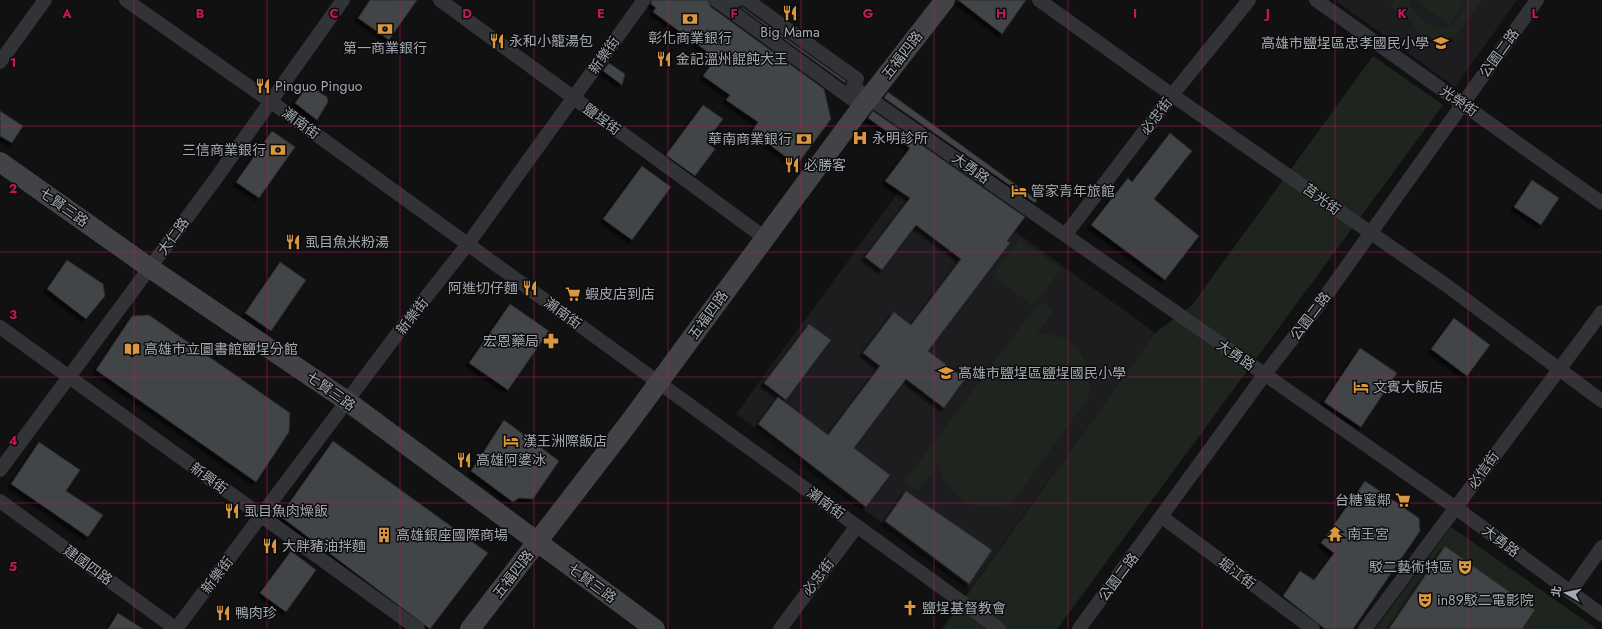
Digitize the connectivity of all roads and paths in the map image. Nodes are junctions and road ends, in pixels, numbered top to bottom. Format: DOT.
graph roads {
  1 [pos="45,0"];
  2 [pos="126,0"];
  3 [pos="343,0"];
  4 [pos="440,0"];
  5 [pos="644,0"];
  6 [pos="716,0"];
  7 [pos="747,0"];
  8 [pos="756,0"];
  9 [pos="945,0"];
  10 [pos="1040,0"];
  11 [pos="1249,0"];
  12 [pos="1316,0"];
  13 [pos="1537,0"];
  14 [pos="0,62"];
  15 [pos="1172,95"];
  16 [pos="574,98"];
  17 [pos="869,98"];
  18 [pos="270,101"];
  19 [pos="1462,104"];
  20 [pos="0,162"];
  21 [pos="1602,203"];
  22 [pos="1370,233"];
  23 [pos="1066,234"];
  24 [pos="765,238"];
  25 [pos="468,244"];
  26 [pos="150,268"];
  27 [pos="1602,312"];
  28 [pos="0,327"];
  29 [pos="1558,370"];
  30 [pos="1265,374"];
  31 [pos="69,377"];
  32 [pos="658,382"];
  33 [pos="347,401"];
  34 [pos="1602,401"];
  35 [pos="0,470"];
  36 [pos="0,501"];
  37 [pos="1456,508"];
  38 [pos="261,516"];
  39 [pos="1162,518"];
  40 [pos="856,526"];
  41 [pos="537,543"];
  42 [pos="1602,547"];
  43 [pos="1570,592"];
  44 [pos="1602,615"];
  45 [pos="176,629"];
  46 [pos="418,629"];
  47 [pos="470,629"];
  48 [pos="655,629"];
  49 [pos="780,629"];
  50 [pos="999,629"];
  51 [pos="1079,629"];
  52 [pos="1313,629"];
  53 [pos="1366,629"];
  1 -- 14 [label="street"];
  2 -- 18 [label="street, 瀨南街"];
  3 -- 18 [label="street, 大仁路"];
  4 -- 16 [label="street, 鹽埕街"];
  5 -- 16 [label="street, 新樂街"];
  6 -- 17 [label="street"];
  7 -- 17 [label="street, 大勇路"];
  8 -- 17 [label="street"];
  9 -- 17 [label="street, 五福四路"];
  10 -- 15 [label="street, 莒光街"];
  11 -- 15 [label="street, 必忠街"];
  12 -- 19 [label="street, 光榮街"];
  13 -- 19 [label="street, 公園二路"];
  15 -- 22 [label="street, 莒光街"];
  15 -- 23 [label="street, 必忠街"];
  16 -- 24 [label="street, 鹽埕街"];
  16 -- 25 [label="street, 新樂街"];
  17 -- 23 [label="street, 大勇路"];
  17 -- 24 [label="street, 五福四路"];
  18 -- 25 [label="street, 瀨南街"];
  18 -- 26 [label="street, 大仁路"];
  19 -- 21 [label="street, 光榮街"];
  19 -- 22 [label="street, 公園二路"];
  20 -- 26 [label="street, 七賢三路"];
  22 -- 29 [label="street, 莒光街"];
  22 -- 30 [label="street, 公園二路"];
  23 -- 30 [label="street, 大勇路"];
  24 -- 32 [label="street, 五福四路"];
  25 -- 32 [label="street, 瀨南街"];
  25 -- 33 [label="street, 新樂街"];
  26 -- 31 [label="street, 大仁路"];
  26 -- 33 [label="street, 七賢三路"];
  27 -- 29 [label="street, 必信街"];
  28 -- 31 [label="street, 新興街"];
  29 -- 34 [label="street, 莒光街"];
  29 -- 37 [label="street, 必信街"];
  30 -- 37 [label="street, 大勇路"];
  30 -- 39 [label="street, 公園二路"];
  31 -- 35 [label="street, 大仁路"];
  31 -- 38 [label="street, 新興街"];
  32 -- 40 [label="street, 瀨南街"];
  32 -- 41 [label="street, 五福四路"];
  33 -- 38 [label="street, 新樂街"];
  33 -- 41 [label="street, 七賢三路"];
  36 -- 45 [label="street, 建國四路"];
  37 -- 43 [label="street, 大勇路"];
  37 -- 53 [label="street, 必信街"];
  38 -- 45 [label="street, 新樂街"];
  38 -- 46 [label="street, 新興街"];
  39 -- 51 [label="street, 公園二路"];
  39 -- 52 [label="street, 堀江街"];
  40 -- 49 [label="street, 必忠街"];
  40 -- 50 [label="street, 瀨南街"];
  41 -- 47 [label="street, 五福四路"];
  41 -- 48 [label="street, 七賢三路"];
  42 -- 43 [label="street"];
  43 -- 44 [label="street, 大勇路"];
}
